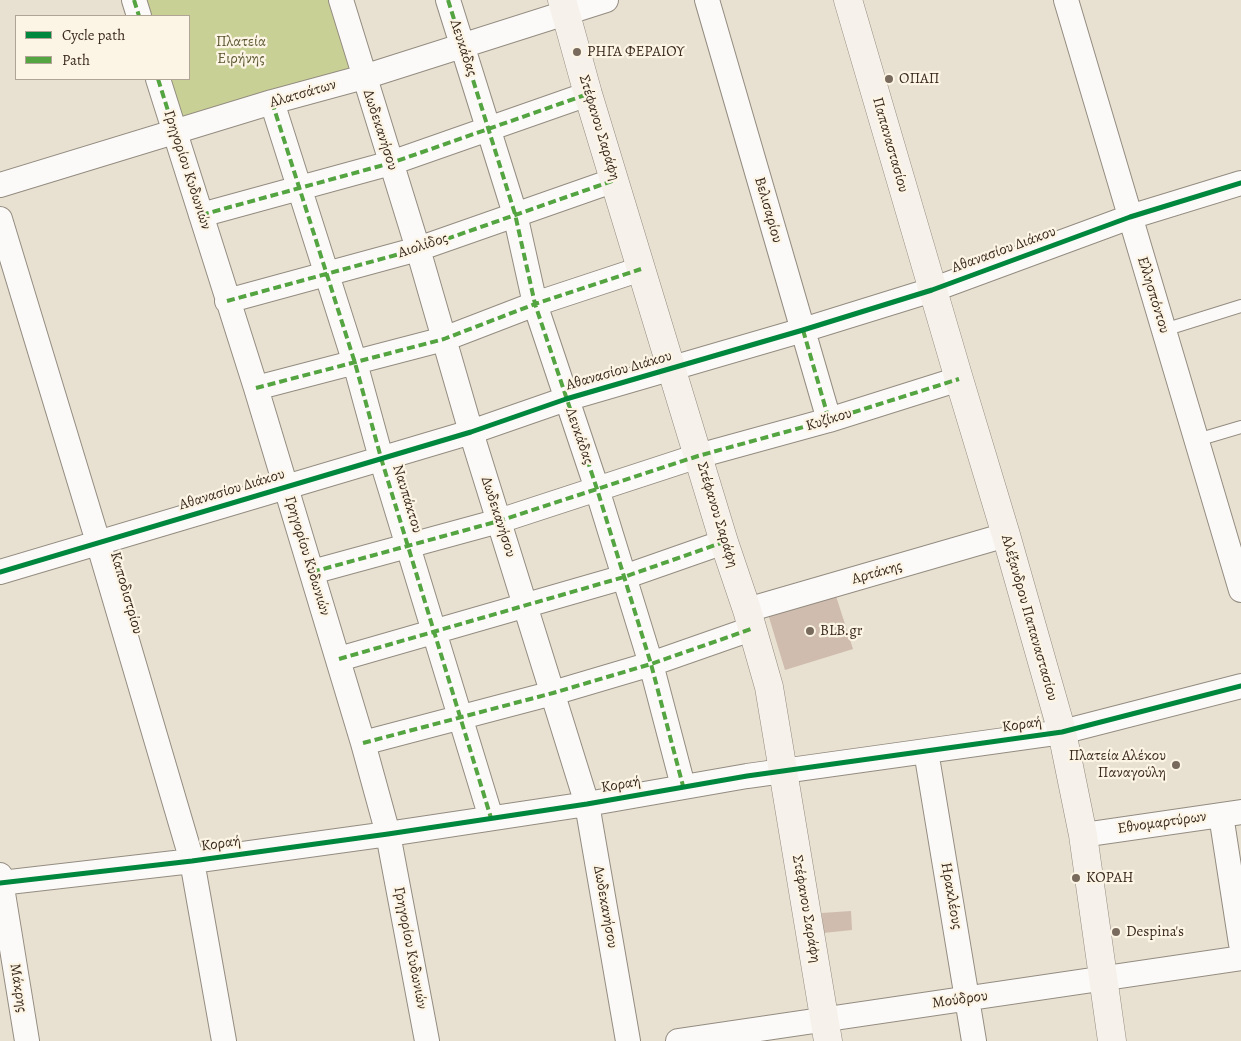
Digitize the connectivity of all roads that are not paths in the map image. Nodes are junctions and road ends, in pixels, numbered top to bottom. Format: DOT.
graph roads {
  1 [pos="134,0"];
  2 [pos="341,0"];
  3 [pos="448,0"];
  4 [pos="606,0"];
  5 [pos="707,0"];
  6 [pos="848,0"];
  7 [pos="1066,0"];
  8 [pos="563,6"];
  9 [pos="139,15"];
  10 [pos="462,45"];
  11 [pos="364,77"];
  12 [pos="158,80"];
  13 [pos="588,94"];
  14 [pos="272,102"];
  15 [pos="488,128"];
  16 [pos="175,133"];
  17 [pos="390,162"];
  18 [pos="615,180"];
  19 [pos="1241,183"];
  20 [pos="0,186"];
  21 [pos="299,188"];
  22 [pos="514,214"];
  23 [pos="201,215"];
  24 [pos="1130,217"];
  25 [pos="0,219"];
  26 [pos="418,249"];
  27 [pos="642,269"];
  28 [pos="326,275"];
  29 [pos="932,290"];
  30 [pos="227,301"];
  31 [pos="536,304"];
  32 [pos="1241,306"];
  33 [pos="803,330"];
  34 [pos="1164,330"];
  35 [pos="444,339"];
  36 [pos="355,363"];
  37 [pos="672,369"];
  38 [pos="959,379"];
  39 [pos="256,388"];
  40 [pos="566,399"];
  41 [pos="829,420"];
  42 [pos="1241,427"];
  43 [pos="471,432"];
  44 [pos="1197,440"];
  45 [pos="698,456"];
  46 [pos="381,458"];
  47 [pos="286,487"];
  48 [pos="597,489"];
  49 [pos="499,520"];
  50 [pos="1006,535"];
  51 [pos="98,542"];
  52 [pos="724,542"];
  53 [pos="408,545"];
  54 [pos="1235,549"];
  55 [pos="0,572"];
  56 [pos="312,572"];
  57 [pos="624,577"];
  58 [pos="1241,590"];
  59 [pos="526,606"];
  60 [pos="749,620"];
  61 [pos="435,632"];
  62 [pos="339,659"];
  63 [pos="651,664"];
  64 [pos="1241,686"];
  65 [pos="553,693"];
  66 [pos="461,718"];
  67 [pos="1062,732"];
  68 [pos="363,743"];
  69 [pos="926,751"];
  70 [pos="783,770"];
  71 [pos="683,786"];
  72 [pos="587,804"];
  73 [pos="1231,813"];
  74 [pos="491,818"];
  75 [pos="388,834"];
  76 [pos="1083,835"];
  77 [pos="192,861"];
  78 [pos="1,880"];
  79 [pos="1241,944"];
  80 [pos="1241,958"];
  81 [pos="1103,979"];
  82 [pos="968,999"];
  83 [pos="826,1030"];
  84 [pos="27,1041"];
  85 [pos="224,1041"];
  86 [pos="427,1041"];
  87 [pos="628,1041"];
  88 [pos="678,1041"];
  89 [pos="974,1041"];
  90 [pos="1112,1041"];
  1 -- 9 [label="street"];
  2 -- 11 [label="street, Δωδεκανήσου"];
  3 -- 10 [label="street, Λευκάδας"];
  4 -- 8 [label="street, Αλατσάτων"];
  5 -- 33 [label="street, Βελισαρίου"];
  6 -- 29 [label="street, Παπαναστασίου"];
  7 -- 24 [label="street, Ελλησπόντου"];
  8 -- 10 [label="street, Αλατσάτων"];
  8 -- 13 [label="street, Στέφανου Σαράφη"];
  10 -- 11 [label="street, Αλατσάτων"];
  10 -- 15 [label="street, Λευκάδας"];
  11 -- 14 [label="street, Αλατσάτων"];
  11 -- 17 [label="street, Δωδεκανήσου"];
  12 -- 16 [label="street, Γρηγορίου Κυδωνιών"];
  13 -- 15 [label="street"];
  13 -- 18 [label="street, Στέφανου Σαράφη"];
  14 -- 16 [label="street, Αλατσάτων"];
  14 -- 21 [label="street, Ναυπάκτου"];
  15 -- 17 [label="street"];
  15 -- 22 [label="street, Λευκάδας"];
  16 -- 20 [label="street, Αλατσάτων"];
  16 -- 23 [label="street, Γρηγορίου Κυδωνιών"];
  17 -- 21 [label="street"];
  17 -- 26 [label="street, Δωδεκανήσου"];
  18 -- 22 [label="street, Αιολίδος"];
  18 -- 27 [label="street, Στέφανου Σαράφη"];
  19 -- 24 [label="street, Αθανασίου Διάκου"];
  21 -- 23 [label="street"];
  21 -- 28 [label="street, Ναυπάκτου"];
  22 -- 26 [label="street, Αιολίδος"];
  22 -- 31 [label="street, Λευκάδας"];
  23 -- 30 [label="street, Γρηγορίου Κυδωνιών"];
  24 -- 29 [label="street, Αθανασίου Διάκου"];
  24 -- 34 [label="street, Ελλησπόντου"];
  25 -- 51 [label="street, Καποδιστρίου"];
  26 -- 28 [label="street, Αιολίδος"];
  26 -- 35 [label="street, Δωδεκανήσου"];
  27 -- 31 [label="street"];
  27 -- 37 [label="street, Στέφανου Σαράφη"];
  28 -- 30 [label="street, Αιολίδος"];
  28 -- 36 [label="street, Ναυπάκτου"];
  29 -- 33 [label="street, Αθανασίου Διάκου"];
  29 -- 38 [label="street, Αλέξανδρου Παπαναστασίου"];
  30 -- 39 [label="street, Γρηγορίου Κυδωνιών"];
  31 -- 35 [label="street"];
  31 -- 40 [label="street, Λευκάδας"];
  32 -- 34 [label="lane"];
  33 -- 37 [label="street, Αθανασίου Διάκου"];
  33 -- 41 [label="street, Βελισαρίου"];
  34 -- 44 [label="street, Ελλησπόντου"];
  35 -- 36 [label="street"];
  35 -- 43 [label="street, Δωδεκανήσου"];
  36 -- 39 [label="street"];
  36 -- 46 [label="street, Ναυπάκτου"];
  37 -- 40 [label="street, Αθανασίου Διάκου"];
  37 -- 45 [label="street, Στέφανου Σαράφη"];
  38 -- 41 [label="street, Κυζίκου"];
  38 -- 50 [label="street, Αλέξανδρου Παπαναστασίου"];
  39 -- 47 [label="street, Γρηγορίου Κυδωνιών"];
  40 -- 43 [label="street, Αθανασίου Διάκου"];
  40 -- 48 [label="street, Λευκάδας"];
  41 -- 45 [label="street, Κυζίκου"];
  42 -- 44 [label="lane"];
  43 -- 46 [label="street, Αθανασίου Διάκου"];
  43 -- 49 [label="street, Δωδεκανήσου"];
  44 -- 54 [label="street, Ελλησπόντου"];
  45 -- 48 [label="street, Κυζίκου"];
  45 -- 52 [label="street, Στέφανου Σαράφη"];
  46 -- 47 [label="street, Αθανασίου Διάκου"];
  46 -- 53 [label="street, Ναυπάκτου"];
  47 -- 51 [label="street, Αθανασίου Διάκου"];
  47 -- 56 [label="street, Γρηγορίου Κυδωνιών"];
  48 -- 49 [label="street, Κυζίκου"];
  48 -- 57 [label="street, Λευκάδας"];
  49 -- 53 [label="street, Κυζίκου"];
  49 -- 59 [label="street, Δωδεκανήσου"];
  50 -- 60 [label="street, Αρτάκης"];
  50 -- 67 [label="street, Αλέξανδρου Παπαναστασίου"];
  51 -- 55 [label="street, Αθανασίου Διάκου"];
  51 -- 77 [label="street, Καποδιστρίου"];
  52 -- 57 [label="street"];
  52 -- 60 [label="street, Στέφανου Σαράφη"];
  53 -- 56 [label="street, Κυζίκου"];
  53 -- 61 [label="street, Ναυπάκτου"];
  54 -- 58 [label="street, Ελλησπόντου"];
  56 -- 62 [label="street, Γρηγορίου Κυδωνιών"];
  57 -- 59 [label="street"];
  57 -- 63 [label="street, Λευκάδας"];
  59 -- 61 [label="street"];
  59 -- 65 [label="street, Δωδεκανήσου"];
  60 -- 63 [label="street, Αρτάκης"];
  60 -- 70 [label="street, Στέφανου Σαράφη"];
  61 -- 62 [label="street"];
  61 -- 66 [label="street, Ναυπάκτου"];
  62 -- 68 [label="street, Γρηγορίου Κυδωνιών"];
  63 -- 65 [label="street, Αρτάκης"];
  63 -- 71 [label="street, Λευκάδας"];
  64 -- 67 [label="street, Κοραή"];
  65 -- 66 [label="street, Αρτάκης"];
  65 -- 72 [label="street, Δωδεκανήσου"];
  66 -- 68 [label="street, Αρτάκης"];
  66 -- 74 [label="street, Ναυπάκτου"];
  67 -- 69 [label="street, Κοραή"];
  67 -- 76 [label="street, Αλέξανδρου Παπαναστασίου"];
  68 -- 75 [label="street, Γρηγορίου Κυδωνιών"];
  69 -- 70 [label="street, Κοραή"];
  69 -- 82 [label="street, Ηρακλέους"];
  70 -- 71 [label="street, Κοραή"];
  70 -- 83 [label="street, Στέφανου Σαράφη"];
  71 -- 72 [label="street, Κοραή"];
  72 -- 74 [label="street, Κοραή"];
  72 -- 87 [label="street, Δωδεκανήσου"];
  73 -- 76 [label="street, Εθνομαρτύρων"];
  73 -- 79 [label="street"];
  74 -- 75 [label="street, Κοραή"];
  75 -- 77 [label="street, Κοραή"];
  75 -- 86 [label="street, Γρηγορίου Κυδωνιών"];
  76 -- 81 [label="street, Αλέξανδρου Παπαναστασίου"];
  77 -- 78 [label="street, Κοραή"];
  77 -- 85 [label="street, Καποδιστρίου"];
  78 -- 84 [label="street, Μάκρης"];
  80 -- 81 [label="street, Μούδρου"];
  81 -- 82 [label="street, Μούδρου"];
  81 -- 90 [label="street, Αλέξανδρου Παπαναστασίου"];
  82 -- 83 [label="street, Μούδρου"];
  82 -- 89 [label="street, Ηρακλέους"];
  83 -- 88 [label="street, Μούδρου"];
}
